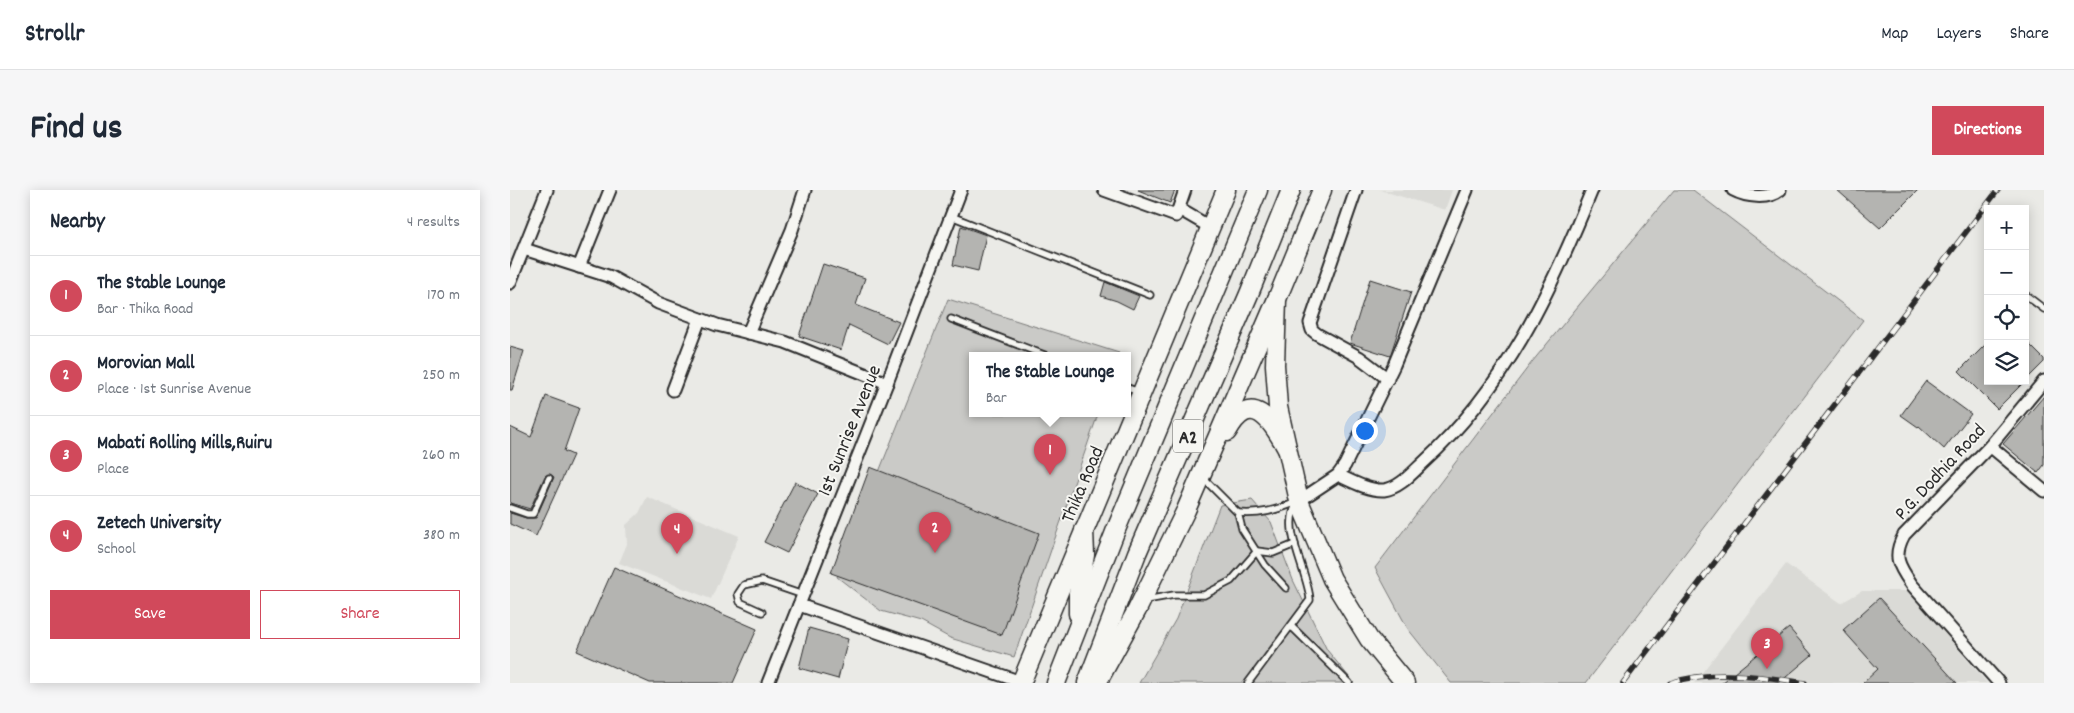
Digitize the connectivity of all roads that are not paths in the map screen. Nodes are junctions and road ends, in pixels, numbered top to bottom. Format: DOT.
graph roads {
  1 [pos="547,190"];
  2 [pos="610,190"];
  3 [pos="805,190"];
  4 [pos="961,190"];
  5 [pos="1104,190"];
  6 [pos="1186,190"];
  7 [pos="1226,190"];
  8 [pos="1258,190"];
  9 [pos="1291,190"];
  10 [pos="1322,190"];
  11 [pos="1356,190"];
  12 [pos="1467,190"];
  13 [pos="1592,190"];
  14 [pos="1733,190"];
  15 [pos="1780,190"];
  16 [pos="1179,209"];
  17 [pos="951,216"];
  18 [pos="1210,227"];
  19 [pos="524,249"];
  20 [pos="579,267"];
  21 [pos="510,283"];
  22 [pos="1150,296"];
  23 [pos="2029,298"];
  24 [pos="1277,299"];
  25 [pos="2044,309"];
  26 [pos="700,319"];
  27 [pos="951,319"];
  28 [pos="748,333"];
  29 [pos="1037,352"];
  30 [pos="1388,379"];
  31 [pos="2044,381"];
  32 [pos="887,382"];
  33 [pos="673,390"];
  34 [pos="1134,390"];
  35 [pos="1124,417"];
  36 [pos="1990,446"];
  37 [pos="1287,450"];
  38 [pos="1338,475"];
  39 [pos="549,478"];
  40 [pos="1203,478"];
  41 [pos="2044,491"];
  42 [pos="1299,501"];
  43 [pos="510,508"];
  44 [pos="1186,510"];
  45 [pos="1238,514"];
  46 [pos="1084,530"];
  47 [pos="1295,544"];
  48 [pos="1257,551"];
  49 [pos="1286,588"];
  50 [pos="801,600"];
  51 [pos="1142,600"];
  52 [pos="762,612"];
  53 [pos="1291,626"];
  54 [pos="1078,627"];
  55 [pos="768,683"];
  56 [pos="1021,683"];
  57 [pos="1056,683"];
  58 [pos="1087,683"];
  59 [pos="1097,683"];
  60 [pos="1248,683"];
  61 [pos="1349,683"];
  62 [pos="1405,683"];
  63 [pos="1999,683"];
  1 -- 19 [label="street"];
  2 -- 20 [label="street"];
  3 -- 28 [label="street"];
  4 -- 17 [label="street, 1st Sunrise Avenue"];
  5 -- 16 [label="street"];
  6 -- 16 [label="street"];
  7 -- 18 [label="main road, Thika Road"];
  8 -- 54 [label="main road, A2"];
  9 -- 58 [label="main road, A2"];
  10 -- 24 [label="main road"];
  11 -- 30 [label="street"];
  12 -- 30 [label="street"];
  13 -- 38 [label="street"];
  14 -- 15 [label="street"];
  16 -- 18 [label="street"];
  17 -- 22 [label="lane"];
  17 -- 32 [label="street, 1st Sunrise Avenue"];
  18 -- 34 [label="main road, Thika Road"];
  19 -- 20 [label="street"];
  19 -- 21 [label="street"];
  20 -- 26 [label="street"];
  23 -- 25 [label="lane"];
  24 -- 37 [label="main road"];
  24 -- 44 [label="main road"];
  26 -- 28 [label="street"];
  26 -- 33 [label="street"];
  27 -- 29 [label="lane"];
  28 -- 32 [label="street"];
  30 -- 38 [label="street"];
  31 -- 36 [label="street, P.G. Dodhia Road"];
  32 -- 50 [label="street, 1st Sunrise Avenue"];
  35 -- 46 [label="main road, Thika Road"];
  36 -- 41 [label="street"];
  36 -- 63 [label="street, P.G. Dodhia Road"];
  37 -- 40 [label="main road"];
  37 -- 42 [label="main road"];
  38 -- 42 [label="street"];
  39 -- 43 [label="lane"];
  40 -- 44 [label="main road"];
  40 -- 45 [label="lane"];
  42 -- 45 [label="lane"];
  42 -- 47 [label="lane"];
  42 -- 62 [label="main road"];
  44 -- 51 [label="main road"];
  45 -- 48 [label="lane"];
  46 -- 54 [label="main road"];
  46 -- 56 [label="main road, Thika Road"];
  47 -- 48 [label="lane"];
  47 -- 53 [label="lane"];
  48 -- 49 [label="lane"];
  48 -- 51 [label="lane"];
  50 -- 52 [label="lane"];
  50 -- 55 [label="street, 1st Sunrise Avenue"];
  50 -- 56 [label="street"];
  51 -- 59 [label="main road"];
  53 -- 60 [label="lane"];
  53 -- 61 [label="lane"];
  54 -- 57 [label="main road, A2"];
}
